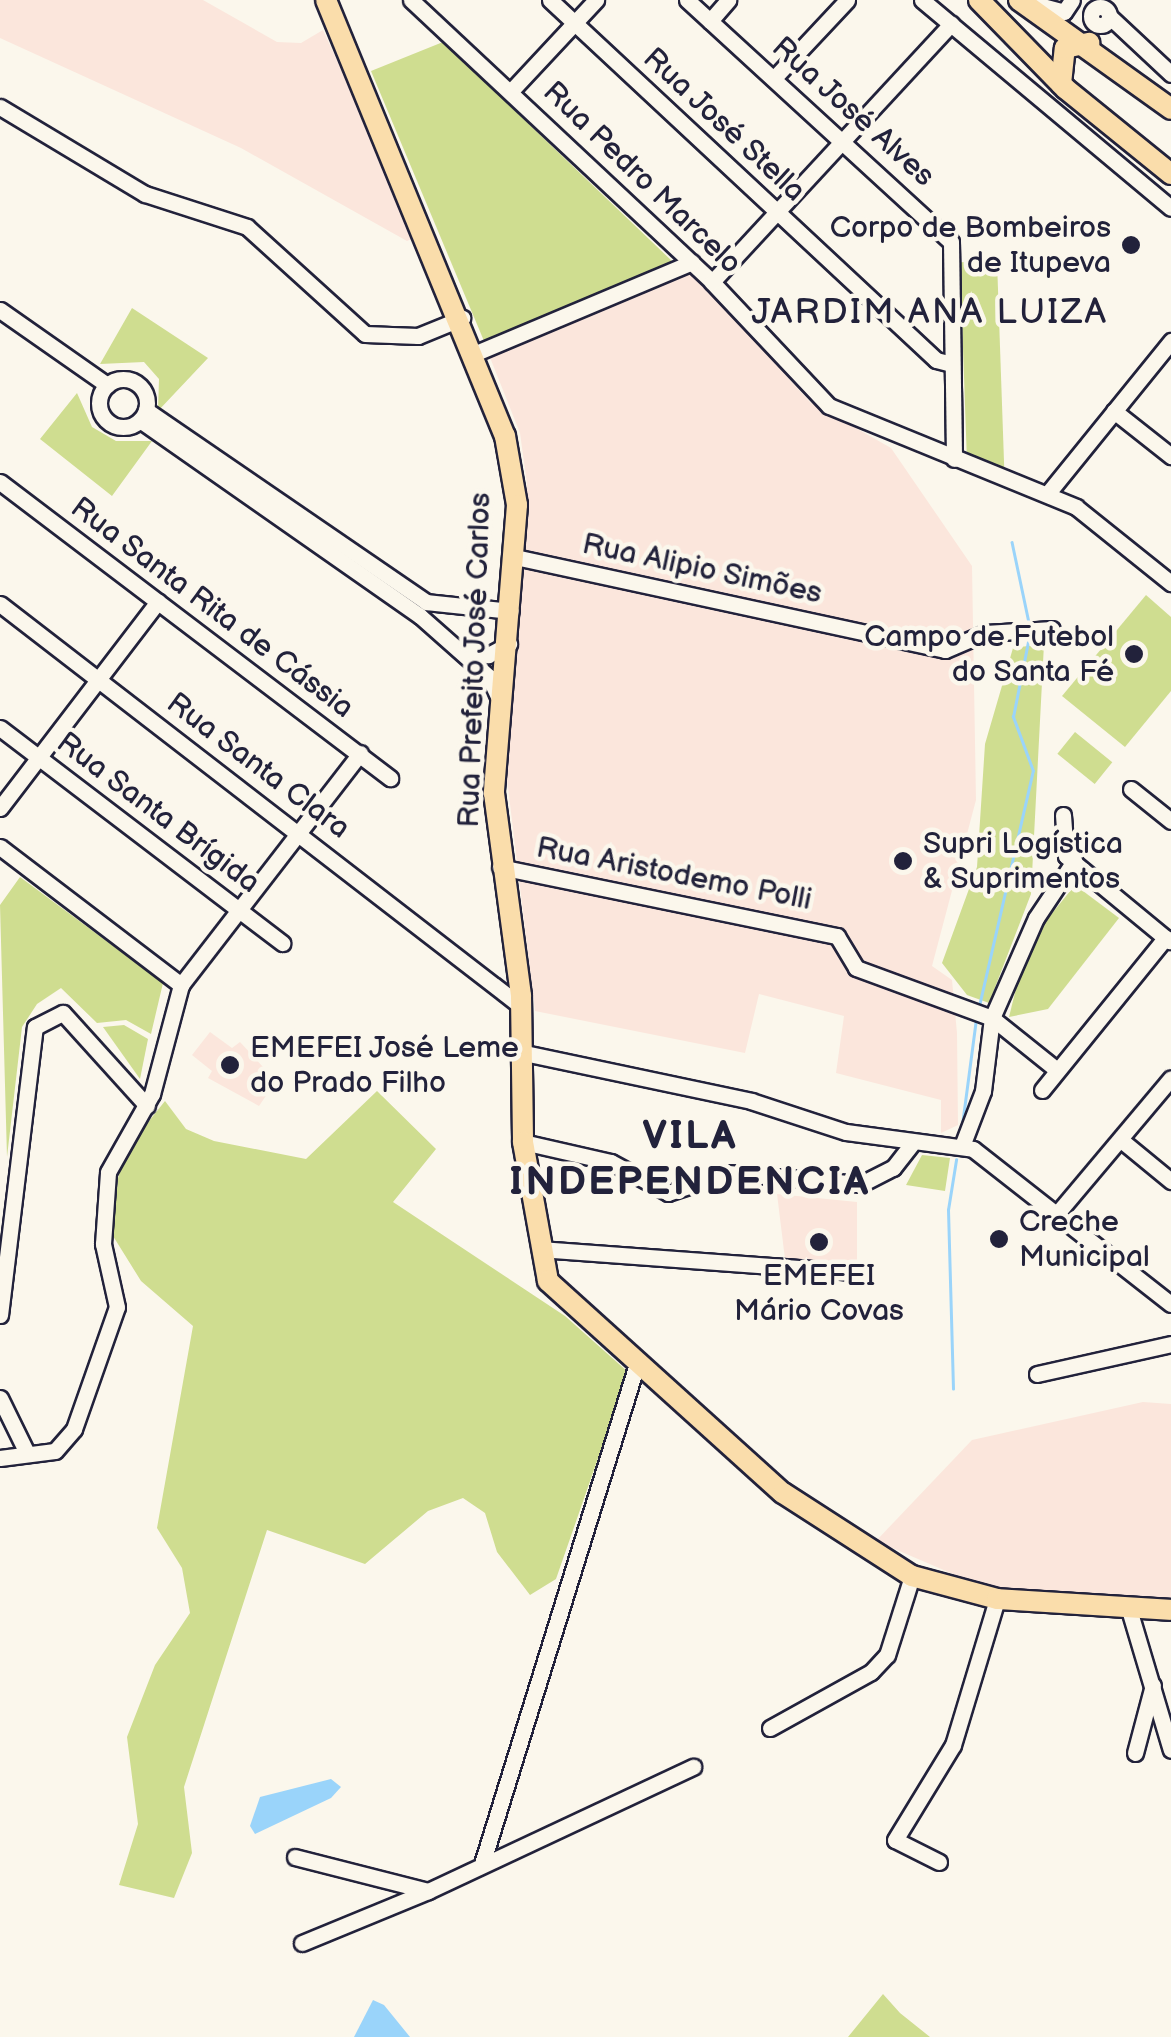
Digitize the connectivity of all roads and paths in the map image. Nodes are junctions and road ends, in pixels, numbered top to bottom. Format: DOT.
graph roads {
  1 [pos="326,0"];
  2 [pos="411,0"];
  3 [pos="550,0"];
  4 [pos="596,0"];
  5 [pos="687,0"];
  6 [pos="728,0"];
  7 [pos="847,0"];
  8 [pos="922,0"];
  9 [pos="979,0"];
  10 [pos="1020,0"];
  11 [pos="1073,0"];
  12 [pos="1106,10"];
  13 [pos="710,21"];
  14 [pos="574,22"];
  15 [pos="951,24"];
  16 [pos="1089,43"];
  17 [pos="1171,74"];
  18 [pos="776,76"];
  19 [pos="1061,84"];
  20 [pos="511,91"];
  21 [pos="0,107"];
  22 [pos="1171,109"];
  23 [pos="845,140"];
  24 [pos="1171,174"];
  25 [pos="1171,208"];
  26 [pos="778,213"];
  27 [pos="692,262"];
  28 [pos="712,282"];
  29 [pos="0,310"];
  30 [pos="462,318"];
  31 [pos="1171,341"];
  32 [pos="476,354"];
  33 [pos="952,364"];
  34 [pos="106,385"];
  35 [pos="1114,410"];
  36 [pos="143,415"];
  37 [pos="1171,456"];
  38 [pos="954,459"];
  39 [pos="0,482"];
  40 [pos="1048,493"];
  41 [pos="516,557"];
  42 [pos="1171,583"];
  43 [pos="158,601"];
  44 [pos="0,604"];
  45 [pos="511,611"];
  46 [pos="1052,629"];
  47 [pos="509,644"];
  48 [pos="453,645"];
  49 [pos="99,680"];
  50 [pos="501,705"];
  51 [pos="0,728"];
  52 [pos="360,754"];
  53 [pos="40,758"];
  54 [pos="390,778"];
  55 [pos="1131,789"];
  56 [pos="0,808"];
  57 [pos="1063,815"];
  58 [pos="1171,821"];
  59 [pos="300,831"];
  60 [pos="0,847"];
  61 [pos="1074,861"];
  62 [pos="500,867"];
  63 [pos="240,909"];
  64 [pos="1168,940"];
  65 [pos="282,943"];
  66 [pos="517,972"];
  67 [pos="482,974"];
  68 [pos="180,985"];
  69 [pos="522,1007"];
  70 [pos="980,1012"];
  71 [pos="524,1053"];
  72 [pos="1058,1070"];
  73 [pos="1171,1078"];
  74 [pos="1042,1090"];
  75 [pos="147,1106"];
  76 [pos="1120,1140"];
  77 [pos="523,1142"];
  78 [pos="910,1144"];
  79 [pos="962,1146"];
  80 [pos="1171,1181"];
  81 [pos="1060,1210"];
  82 [pos="540,1249"];
  83 [pos="863,1273"];
  84 [pos="1171,1304"];
  85 [pos="0,1315"];
  86 [pos="1171,1344"];
  87 [pos="636,1367"];
  88 [pos="1036,1374"];
  89 [pos="0,1398"];
  90 [pos="26,1451"];
  91 [pos="0,1458"];
  92 [pos="912,1576"];
  93 [pos="997,1599"];
  94 [pos="1128,1606"];
  95 [pos="1171,1610"];
  96 [pos="1153,1676"];
  97 [pos="770,1728"];
  98 [pos="1171,1750"];
  99 [pos="1136,1753"];
  100 [pos="693,1767"];
  101 [pos="295,1857"];
  102 [pos="938,1862"];
  103 [pos="482,1864"];
  104 [pos="428,1891"];
  105 [pos="302,1943"];
  1 -- 30 [label="main road, Rua Prefeito José Carlos"];
  2 -- 20 [label="street, Rua Pedro Marcelo"];
  3 -- 14 [label="street, Rua José Stella"];
  4 -- 14 [label="street"];
  5 -- 13 [label="street, Rua José Alves"];
  6 -- 13 [label="street"];
  7 -- 18 [label="street"];
  8 -- 15 [label="street"];
  9 -- 19 [label="main road"];
  10 -- 11 [label="street"];
  10 -- 16 [label="main road"];
  11 -- 12 [label="street"];
  12 -- 17 [label="street"];
  13 -- 18 [label="street, Rua José Alves"];
  14 -- 20 [label="street"];
  14 -- 26 [label="street, Rua José Stella"];
  15 -- 23 [label="street"];
  15 -- 25 [label="street"];
  16 -- 19 [label="main road"];
  16 -- 22 [label="main road"];
  18 -- 23 [label="street, Rua José Alves"];
  19 -- 24 [label="main road"];
  20 -- 27 [label="street, Rua Pedro Marcelo"];
  21 -- 30 [label="street"];
  23 -- 26 [label="street"];
  23 -- 33 [label="street, Rua José Alves"];
  26 -- 28 [label="street"];
  26 -- 33 [label="street, Rua José Stella"];
  27 -- 28 [label="street, Rua Pedro Marcelo"];
  27 -- 32 [label="street"];
  28 -- 38 [label="street, Rua Pedro Marcelo"];
  29 -- 34 [label="street"];
  30 -- 32 [label="main road, Rua Prefeito José Carlos"];
  31 -- 35 [label="street"];
  32 -- 41 [label="main road, Rua Prefeito José Carlos"];
  33 -- 38 [label="street, Rua José Alves"];
  34 -- 36 [label="street"];
  34 -- 36 [label="street"];
  35 -- 37 [label="street"];
  35 -- 40 [label="street"];
  36 -- 45 [label="street"];
  36 -- 48 [label="street"];
  38 -- 40 [label="street, Rua Pedro Marcelo"];
  39 -- 43 [label="street, Rua Santa Rita de Cássia"];
  40 -- 42 [label="street, Rua Pedro Marcelo"];
  41 -- 45 [label="main road, Rua Prefeito José Carlos"];
  41 -- 46 [label="street, Rua Alipio Simões"];
  43 -- 49 [label="street"];
  43 -- 52 [label="street, Rua Santa Rita de Cássia"];
  44 -- 49 [label="street, Rua Santa Clara"];
  45 -- 47 [label="main road, Rua Prefeito José Carlos"];
  47 -- 48 [label="street"];
  47 -- 50 [label="main road, Rua Prefeito José Carlos"];
  48 -- 50 [label="street"];
  49 -- 53 [label="street"];
  49 -- 59 [label="street, Rua Santa Clara"];
  50 -- 62 [label="main road, Rua Prefeito José Carlos"];
  51 -- 53 [label="street, Rua Santa Brígida"];
  52 -- 54 [label="street, Rua Santa Rita de Cássia"];
  52 -- 59 [label="street"];
  53 -- 56 [label="street"];
  53 -- 63 [label="street, Rua Santa Brígida"];
  55 -- 58 [label="street"];
  57 -- 61 [label="street"];
  59 -- 63 [label="street"];
  59 -- 67 [label="street, Rua Santa Clara"];
  60 -- 68 [label="street"];
  61 -- 64 [label="street"];
  61 -- 70 [label="street"];
  62 -- 66 [label="main road, Rua Prefeito José Carlos"];
  62 -- 70 [label="street, Rua Aristodemo Polli"];
  63 -- 65 [label="street, Rua Santa Brígida"];
  63 -- 68 [label="street"];
  64 -- 72 [label="street"];
  66 -- 67 [label="street"];
  66 -- 69 [label="main road, Rua Prefeito José Carlos"];
  67 -- 69 [label="street, Rua Santa Clara"];
  68 -- 75 [label="street"];
  69 -- 71 [label="main road, Rua Prefeito José Carlos"];
  70 -- 72 [label="street"];
  70 -- 79 [label="street"];
  71 -- 77 [label="main road, Rua Prefeito José Carlos"];
  71 -- 78 [label="street"];
  72 -- 74 [label="street"];
  73 -- 76 [label="street"];
  75 -- 85 [label="street"];
  75 -- 90 [label="street"];
  76 -- 80 [label="street"];
  76 -- 81 [label="street"];
  77 -- 78 [label="street"];
  77 -- 82 [label="main road, Rua Prefeito José Carlos"];
  78 -- 79 [label="street"];
  79 -- 81 [label="street"];
  81 -- 84 [label="street"];
  82 -- 83 [label="street"];
  82 -- 87 [label="main road, Rua Prefeito José Carlos"];
  86 -- 88 [label="street"];
  87 -- 92 [label="main road, Rua Prefeito José Carlos"];
  87 -- 103 [label="street"];
  89 -- 90 [label="street"];
  90 -- 91 [label="street"];
  92 -- 93 [label="main road, Rua Prefeito José Carlos"];
  92 -- 97 [label="street"];
  93 -- 94 [label="main road, Rua Prefeito José Carlos"];
  93 -- 102 [label="street"];
  94 -- 95 [label="main road, Rua Prefeito José Carlos"];
  94 -- 96 [label="street"];
  96 -- 98 [label="street"];
  96 -- 99 [label="street"];
  100 -- 103 [label="street"];
  101 -- 104 [label="street"];
  103 -- 104 [label="street"];
  104 -- 105 [label="street"];
}
